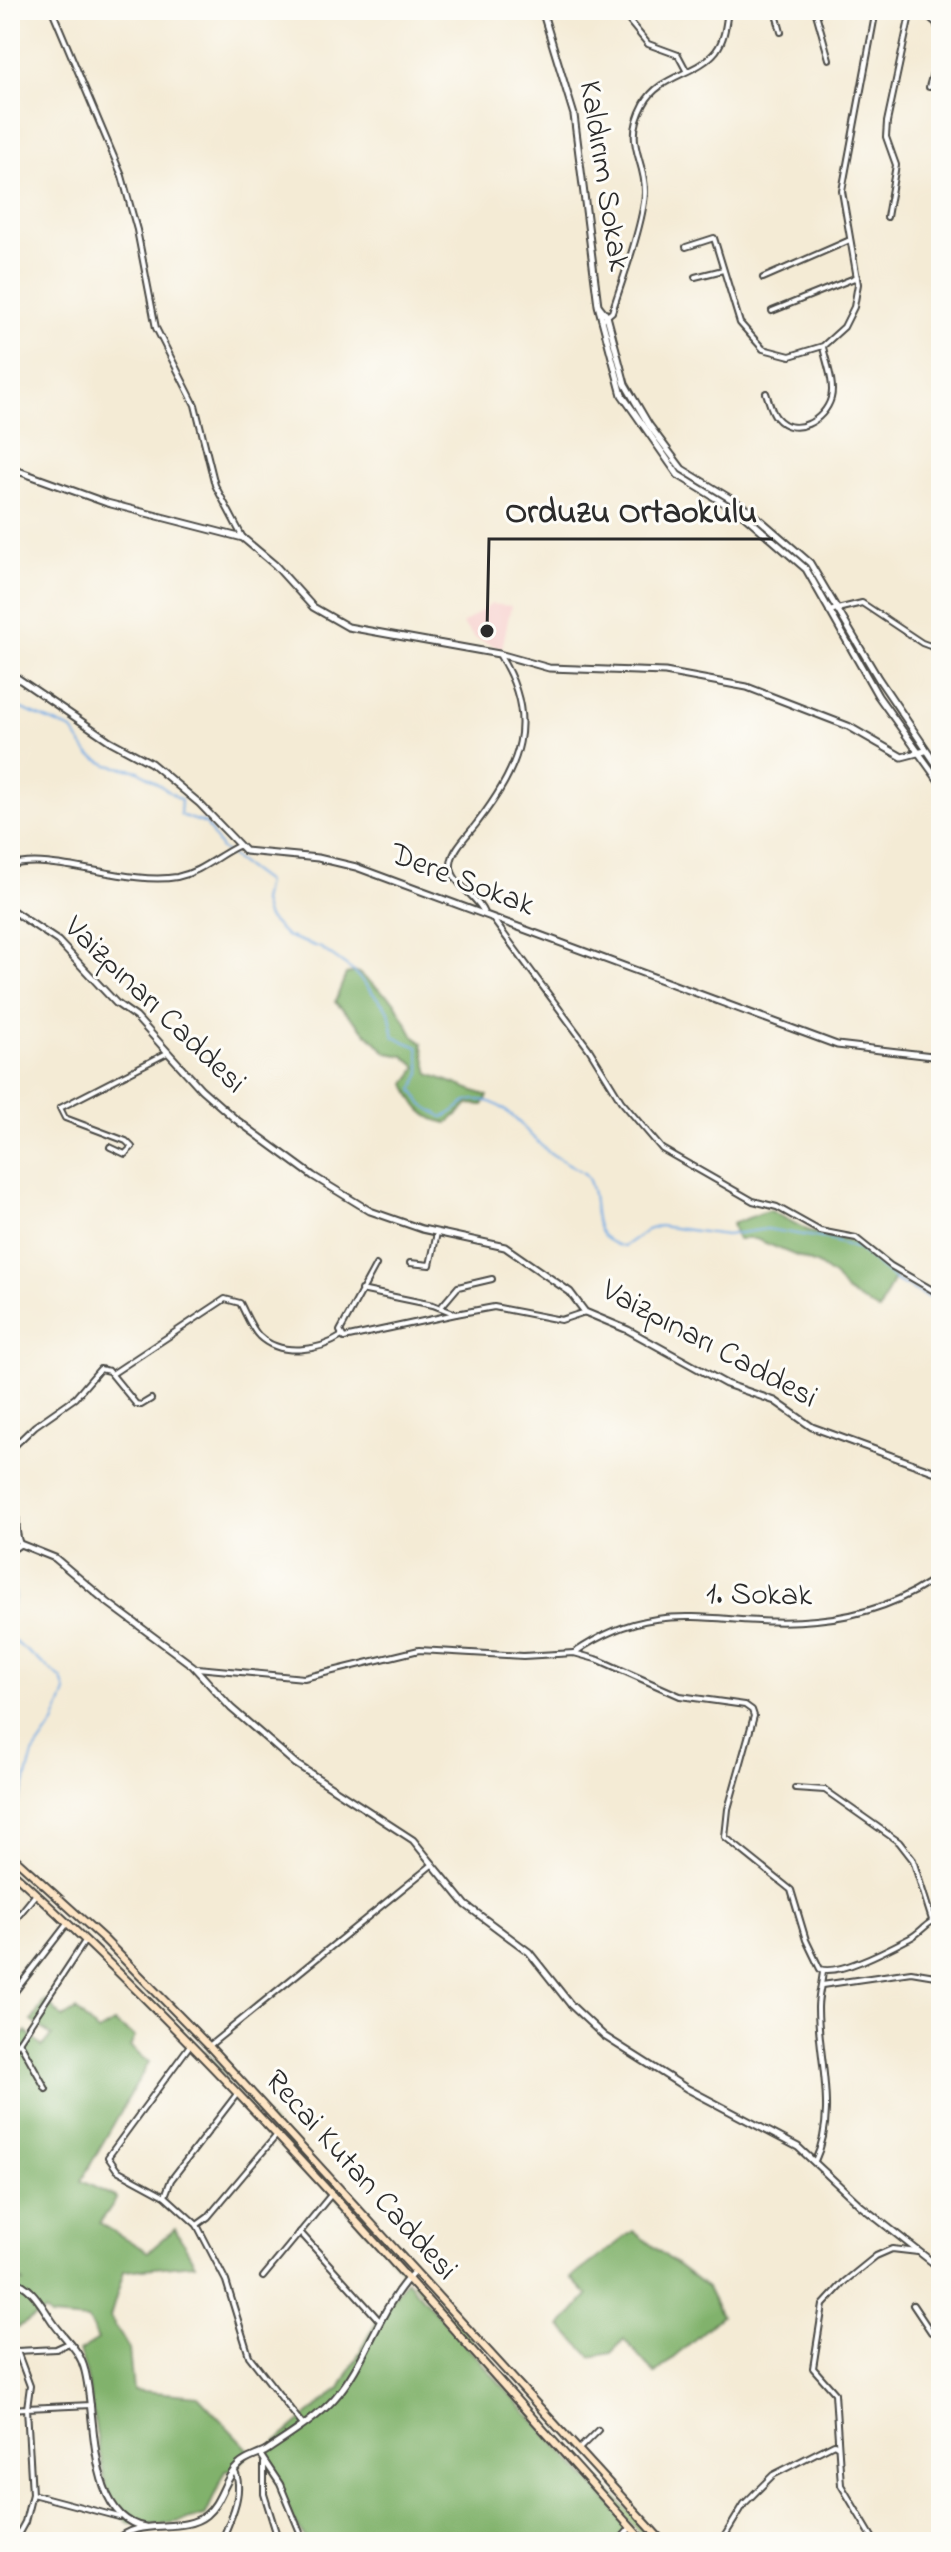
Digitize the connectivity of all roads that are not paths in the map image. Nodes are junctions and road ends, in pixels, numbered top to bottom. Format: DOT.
graph roads {
  1 [pos="52,10"];
  2 [pos="542,10"];
  3 [pos="620,10"];
  4 [pos="728,10"];
  5 [pos="775,10"];
  6 [pos="815,10"];
  7 [pos="876,10"];
  8 [pos="911,10"];
  9 [pos="921,10"];
  10 [pos="781,32"];
  11 [pos="941,37"];
  12 [pos="941,44"];
  13 [pos="829,59"];
  14 [pos="686,70"];
  15 [pos="929,87"];
  16 [pos="887,217"];
  17 [pos="850,240"];
  18 [pos="686,247"];
  19 [pos="723,270"];
  20 [pos="695,277"];
  21 [pos="857,277"];
  22 [pos="763,278"];
  23 [pos="772,311"];
  24 [pos="604,318"];
  25 [pos="823,346"];
  26 [pos="766,393"];
  27 [pos="10,468"];
  28 [pos="243,538"];
  29 [pos="832,610"];
  30 [pos="941,650"];
  31 [pos="499,654"];
  32 [pos="10,673"];
  33 [pos="925,751"];
  34 [pos="916,754"];
  35 [pos="941,771"];
  36 [pos="941,784"];
  37 [pos="238,846"];
  38 [pos="10,866"];
  39 [pos="10,909"];
  40 [pos="484,916"];
  41 [pos="492,918"];
  42 [pos="167,1053"];
  43 [pos="941,1057"];
  44 [pos="110,1147"];
  45 [pos="437,1233"];
  46 [pos="410,1263"];
  47 [pos="376,1265"];
  48 [pos="492,1279"];
  49 [pos="361,1290"];
  50 [pos="941,1295"];
  51 [pos="441,1307"];
  52 [pos="585,1312"];
  53 [pos="456,1314"];
  54 [pos="342,1336"];
  55 [pos="112,1374"];
  56 [pos="151,1399"];
  57 [pos="10,1450"];
  58 [pos="941,1474"];
  59 [pos="10,1489"];
  60 [pos="13,1533"];
  61 [pos="20,1544"];
  62 [pos="10,1551"];
  63 [pos="941,1574"];
  64 [pos="574,1653"];
  65 [pos="193,1666"];
  66 [pos="795,1788"];
  67 [pos="10,1854"];
  68 [pos="433,1864"];
  69 [pos="10,1870"];
  70 [pos="36,1894"];
  71 [pos="941,1917"];
  72 [pos="932,1920"];
  73 [pos="68,1923"];
  74 [pos="10,1926"];
  75 [pos="86,1939"];
  76 [pos="823,1971"];
  77 [pos="941,1977"];
  78 [pos="822,1985"];
  79 [pos="10,1998"];
  80 [pos="19,2041"];
  81 [pos="191,2043"];
  82 [pos="209,2046"];
  83 [pos="10,2055"];
  84 [pos="46,2089"];
  85 [pos="238,2092"];
  86 [pos="276,2136"];
  87 [pos="815,2161"];
  88 [pos="165,2196"];
  89 [pos="330,2196"];
  90 [pos="197,2225"];
  91 [pos="300,2232"];
  92 [pos="920,2252"];
  93 [pos="941,2269"];
  94 [pos="415,2271"];
  95 [pos="263,2277"];
  96 [pos="10,2279"];
  97 [pos="406,2280"];
  98 [pos="913,2305"];
  99 [pos="378,2319"];
  100 [pos="941,2336"];
  101 [pos="70,2342"];
  102 [pos="10,2350"];
  103 [pos="17,2351"];
  104 [pos="91,2405"];
  105 [pos="27,2408"];
  106 [pos="10,2409"];
  107 [pos="302,2424"];
  108 [pos="598,2430"];
  109 [pos="838,2447"];
  110 [pos="578,2450"];
  111 [pos="260,2454"];
  112 [pos="264,2463"];
  113 [pos="234,2470"];
  114 [pos="32,2494"];
  115 [pos="119,2517"];
  116 [pos="150,2527"];
  117 [pos="631,2527"];
  118 [pos="14,2542"];
  119 [pos="115,2542"];
  120 [pos="221,2542"];
  121 [pos="279,2542"];
  122 [pos="304,2542"];
  123 [pos="618,2542"];
  124 [pos="644,2542"];
  125 [pos="663,2542"];
  126 [pos="721,2542"];
  127 [pos="875,2542"];
  1 -- 28 [label="street"];
  2 -- 24 [label="street, Kaldırım Sokak"];
  3 -- 14 [label="street"];
  4 -- 14 [label="street"];
  5 -- 10 [label="street"];
  6 -- 13 [label="street"];
  7 -- 17 [label="street"];
  8 -- 16 [label="street"];
  9 -- 11 [label="street"];
  12 -- 15 [label="street"];
  14 -- 24 [label="street"];
  17 -- 21 [label="street"];
  17 -- 22 [label="street"];
  18 -- 19 [label="street"];
  19 -- 20 [label="street"];
  19 -- 25 [label="street"];
  21 -- 23 [label="street"];
  21 -- 25 [label="street"];
  24 -- 29 [label="street, Kaldırım Sokak"];
  25 -- 26 [label="street"];
  27 -- 28 [label="street"];
  28 -- 31 [label="street"];
  29 -- 30 [label="street"];
  29 -- 33 [label="street, Kaldırım Sokak"];
  29 -- 34 [label="street, Kaldırım Sokak"];
  31 -- 34 [label="street"];
  31 -- 40 [label="street"];
  32 -- 37 [label="street"];
  33 -- 34 [label="street"];
  33 -- 35 [label="street, Kaldırım Sokak"];
  34 -- 36 [label="street, Kaldırım Sokak"];
  37 -- 38 [label="street"];
  37 -- 40 [label="street, Dere Sokak"];
  39 -- 42 [label="street, Vaizpınarı Caddesi"];
  40 -- 41 [label="street, Dere Sokak"];
  41 -- 43 [label="street, Dere Sokak"];
  41 -- 50 [label="street"];
  42 -- 44 [label="street"];
  42 -- 45 [label="street, Vaizpınarı Caddesi"];
  45 -- 46 [label="street"];
  45 -- 52 [label="street, Vaizpınarı Caddesi"];
  47 -- 49 [label="street"];
  48 -- 51 [label="street"];
  49 -- 51 [label="street"];
  49 -- 54 [label="street"];
  51 -- 53 [label="street"];
  52 -- 53 [label="street"];
  52 -- 58 [label="street, Vaizpınarı Caddesi"];
  53 -- 54 [label="street"];
  54 -- 55 [label="street"];
  55 -- 56 [label="street"];
  55 -- 57 [label="street"];
  59 -- 60 [label="street"];
  60 -- 61 [label="street"];
  61 -- 62 [label="street"];
  61 -- 65 [label="street"];
  63 -- 64 [label="street, 1. Sokak"];
  64 -- 65 [label="street"];
  64 -- 76 [label="street"];
  65 -- 68 [label="street"];
  66 -- 72 [label="street"];
  67 -- 82 [label="main road, Recai Kutan Caddesi"];
  68 -- 82 [label="street"];
  68 -- 87 [label="street"];
  69 -- 70 [label="main road, Recai Kutan Caddesi"];
  70 -- 73 [label="main road, Recai Kutan Caddesi"];
  70 -- 74 [label="street"];
  71 -- 72 [label="street"];
  72 -- 76 [label="street"];
  73 -- 75 [label="main road, Recai Kutan Caddesi"];
  73 -- 79 [label="street"];
  75 -- 80 [label="street"];
  75 -- 81 [label="main road, Recai Kutan Caddesi"];
  76 -- 78 [label="street"];
  77 -- 78 [label="street"];
  78 -- 87 [label="street"];
  80 -- 83 [label="street"];
  80 -- 84 [label="street"];
  81 -- 85 [label="main road, Recai Kutan Caddesi"];
  81 -- 88 [label="street"];
  82 -- 94 [label="main road, Recai Kutan Caddesi"];
  85 -- 86 [label="main road, Recai Kutan Caddesi"];
  85 -- 88 [label="street"];
  86 -- 89 [label="main road, Recai Kutan Caddesi"];
  86 -- 90 [label="street"];
  87 -- 92 [label="street"];
  88 -- 90 [label="street"];
  89 -- 91 [label="street"];
  89 -- 97 [label="main road, Recai Kutan Caddesi"];
  90 -- 107 [label="street"];
  91 -- 95 [label="street"];
  91 -- 99 [label="street"];
  92 -- 93 [label="street"];
  92 -- 109 [label="street"];
  94 -- 97 [label="street"];
  94 -- 110 [label="main road, Recai Kutan Caddesi"];
  96 -- 101 [label="street"];
  97 -- 99 [label="street"];
  97 -- 117 [label="main road, Recai Kutan Caddesi"];
  98 -- 100 [label="street"];
  99 -- 107 [label="street"];
  101 -- 103 [label="street"];
  101 -- 104 [label="street"];
  102 -- 103 [label="street"];
  103 -- 105 [label="street"];
  104 -- 105 [label="street"];
  104 -- 115 [label="street"];
  105 -- 106 [label="street"];
  105 -- 114 [label="street"];
  107 -- 111 [label="street"];
  108 -- 110 [label="street"];
  109 -- 126 [label="street"];
  109 -- 127 [label="street"];
  110 -- 125 [label="main road, Recai Kutan Caddesi"];
  111 -- 112 [label="street"];
  111 -- 113 [label="street"];
  112 -- 121 [label="street"];
  112 -- 122 [label="street"];
  113 -- 116 [label="street"];
  113 -- 120 [label="street"];
  114 -- 115 [label="street"];
  114 -- 118 [label="street"];
  115 -- 116 [label="street"];
  116 -- 119 [label="street"];
  117 -- 123 [label="street"];
  117 -- 124 [label="main road, Recai Kutan Caddesi"];
}
